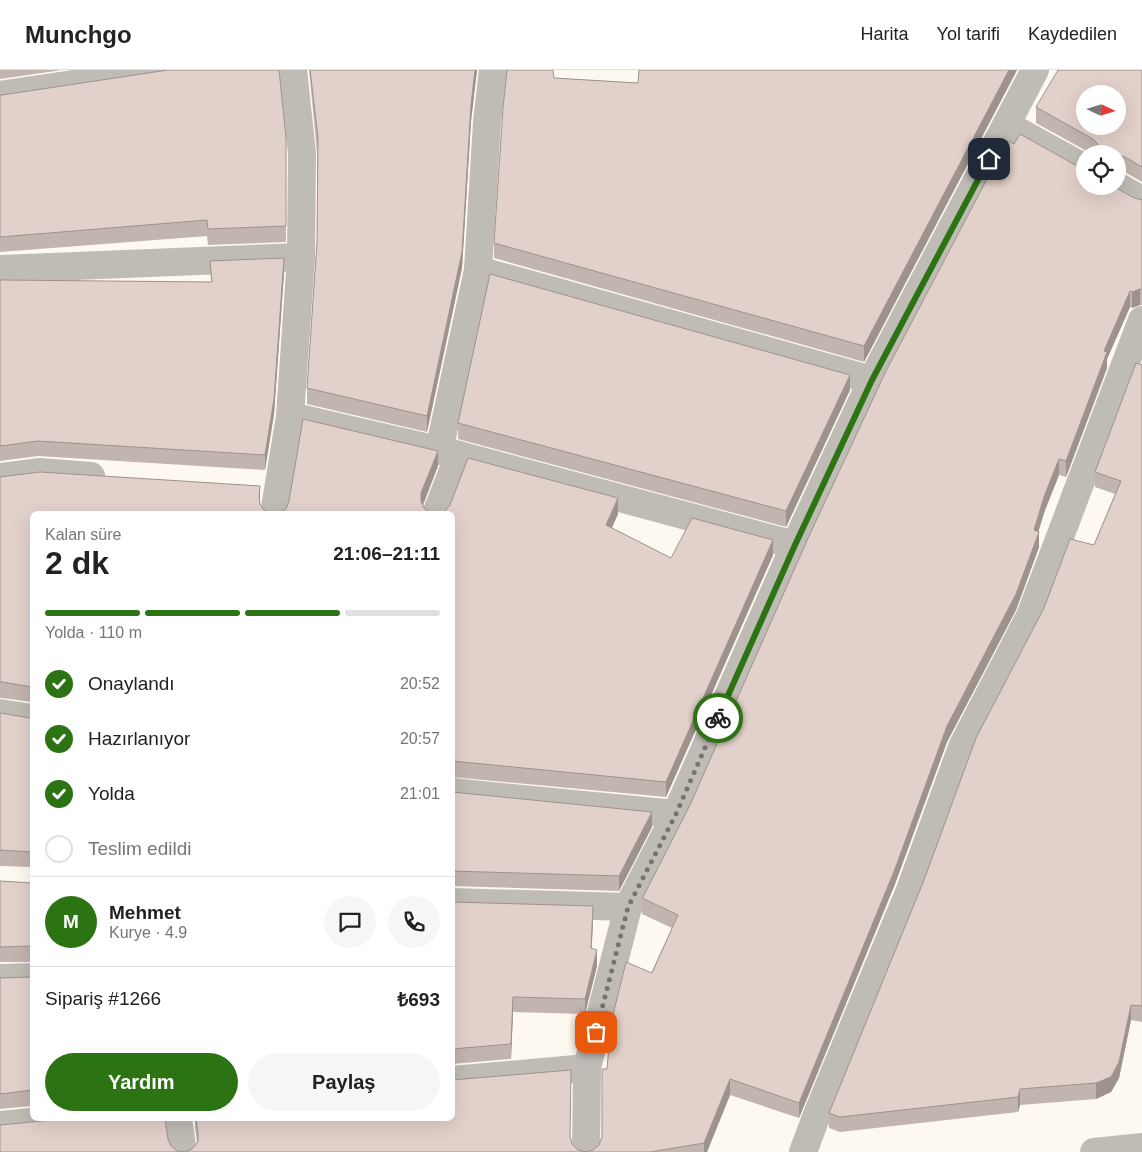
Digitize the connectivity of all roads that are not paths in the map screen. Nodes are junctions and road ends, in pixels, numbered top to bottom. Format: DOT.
graph roads {
  1 [pos="166,70"];
  2 [pos="293,70"];
  3 [pos="493,70"];
  4 [pos="1035,70"];
  5 [pos="0,95"];
  6 [pos="1007,125"];
  7 [pos="1076,163"];
  8 [pos="1126,191"];
  9 [pos="1142,200"];
  10 [pos="301,257"];
  11 [pos="0,269"];
  12 [pos="478,270"];
  13 [pos="1142,320"];
  14 [pos="872,380"];
  15 [pos="290,416"];
  16 [pos="449,452"];
  17 [pos="0,477"];
  18 [pos="116,477"];
  19 [pos="251,485"];
  20 [pos="279,487"];
  21 [pos="275,511"];
  22 [pos="437,511"];
  23 [pos="795,545"];
  24 [pos="0,713"];
  25 [pos="30,718"];
  26 [pos="455,792"];
  27 [pos="676,814"];
  28 [pos="455,902"];
  29 [pos="628,907"];
  30 [pos="30,977"];
  31 [pos="0,978"];
  32 [pos="587,1068"];
  33 [pos="455,1080"];
  34 [pos="40,1121"];
  35 [pos="178,1121"];
  36 [pos="0,1125"];
  37 [pos="1142,1147"];
  38 [pos="183,1152"];
  39 [pos="586,1152"];
  40 [pos="803,1152"];
  41 [pos="1094,1152"];
  1 -- 5 [label="street"];
  2 -- 10 [label="street"];
  3 -- 12 [label="street"];
  4 -- 6 [label="street"];
  6 -- 7 [label="street"];
  6 -- 14 [label="street"];
  8 -- 9 [label="street"];
  10 -- 11 [label="street"];
  10 -- 15 [label="street"];
  12 -- 14 [label="street"];
  12 -- 16 [label="street"];
  13 -- 40 [label="street"];
  14 -- 23 [label="street"];
  15 -- 16 [label="street"];
  15 -- 20 [label="street"];
  16 -- 22 [label="street"];
  16 -- 23 [label="street"];
  17 -- 18 [label="street"];
  19 -- 20 [label="street"];
  20 -- 21 [label="street"];
  23 -- 27 [label="street"];
  24 -- 25 [label="street"];
  26 -- 27 [label="street"];
  27 -- 29 [label="street"];
  28 -- 29 [label="street"];
  29 -- 32 [label="street"];
  30 -- 31 [label="street"];
  32 -- 33 [label="street"];
  32 -- 39 [label="street"];
  34 -- 36 [label="street"];
  35 -- 38 [label="street"];
  37 -- 41 [label="street"];
}
